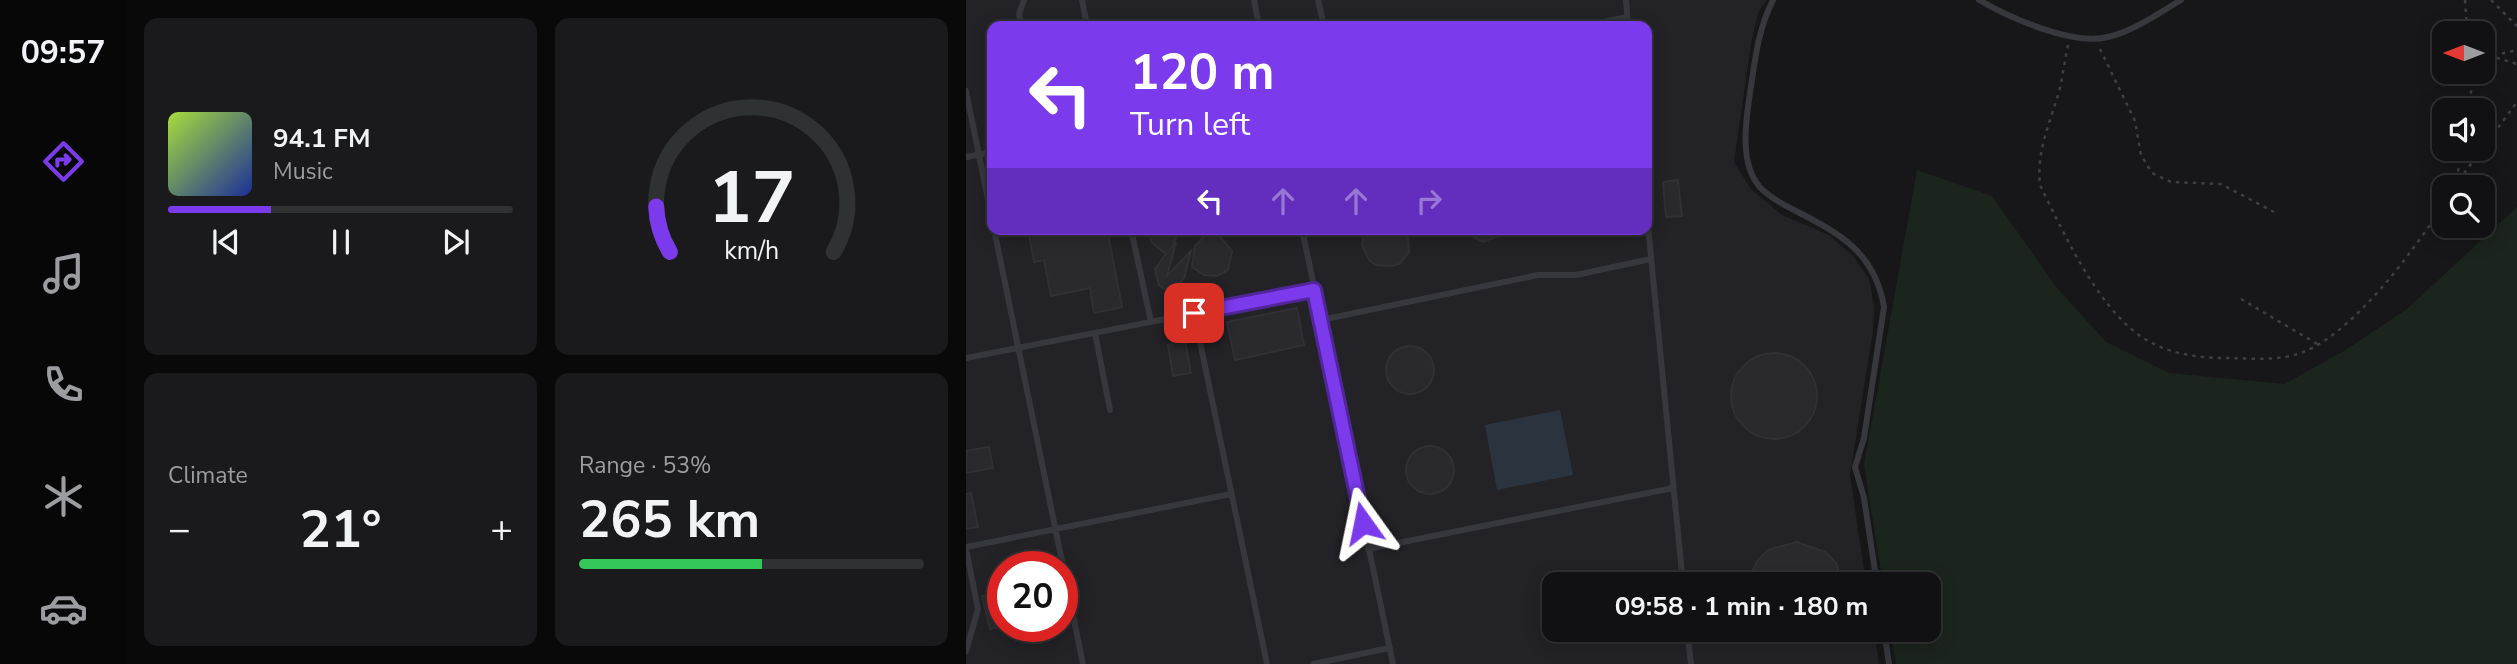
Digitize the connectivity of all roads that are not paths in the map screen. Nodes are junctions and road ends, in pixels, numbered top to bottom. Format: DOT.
graph roads {
  1 [pos="1024,0"];
  2 [pos="1082,0"];
  3 [pos="1254,0"];
  4 [pos="1318,0"];
  5 [pos="1626,0"];
  6 [pos="1773,0"];
  7 [pos="1979,0"];
  8 [pos="2181,0"];
  9 [pos="1627,18"];
  10 [pos="1021,21"];
  11 [pos="1086,21"];
  12 [pos="1258,21"];
  13 [pos="1323,21"];
  14 [pos="1612,21"];
  15 [pos="1627,21"];
  16 [pos="966,90"];
  17 [pos="987,153"];
  18 [pos="979,155"];
  19 [pos="966,158"];
  20 [pos="987,194"];
  21 [pos="995,235"];
  22 [pos="1132,235"];
  23 [pos="1302,235"];
  24 [pos="1649,235"];
  25 [pos="1651,259"];
  26 [pos="1314,290"];
  27 [pos="1194,313"];
  28 [pos="1321,320"];
  29 [pos="1151,322"];
  30 [pos="1095,333"];
  31 [pos="1018,347"];
  32 [pos="966,358"];
  33 [pos="1110,410"];
  34 [pos="1673,488"];
  35 [pos="1231,494"];
  36 [pos="1056,529"];
  37 [pos="966,548"];
  38 [pos="1368,549"];
  39 [pos="1682,572"];
  40 [pos="1875,572"];
  41 [pos="1688,642"];
  42 [pos="1886,642"];
  43 [pos="1389,648"];
  44 [pos="966,651"];
  45 [pos="1083,664"];
  46 [pos="1267,664"];
  47 [pos="1313,664"];
  48 [pos="1393,664"];
  49 [pos="1691,664"];
  50 [pos="1889,664"];
  1 -- 10 [label="lane"];
  2 -- 11 [label="lane"];
  3 -- 12 [label="lane"];
  4 -- 13 [label="lane"];
  5 -- 9 [label="lane"];
  6 -- 40 [label="lane"];
  7 -- 8 [label="lane"];
  9 -- 14 [label="lane"];
  9 -- 15 [label="lane"];
  16 -- 18 [label="lane"];
  17 -- 18 [label="lane"];
  18 -- 19 [label="lane"];
  18 -- 20 [label="lane"];
  21 -- 31 [label="lane"];
  22 -- 29 [label="lane"];
  23 -- 26 [label="lane"];
  24 -- 25 [label="lane"];
  25 -- 28 [label="lane"];
  25 -- 34 [label="lane"];
  26 -- 27 [label="lane"];
  26 -- 28 [label="lane"];
  27 -- 29 [label="lane"];
  27 -- 35 [label="lane"];
  28 -- 38 [label="lane"];
  29 -- 30 [label="lane"];
  30 -- 31 [label="lane"];
  30 -- 33 [label="lane"];
  31 -- 32 [label="lane"];
  31 -- 36 [label="lane"];
  34 -- 38 [label="lane"];
  34 -- 39 [label="lane"];
  35 -- 36 [label="lane"];
  35 -- 46 [label="lane"];
  36 -- 37 [label="lane"];
  36 -- 45 [label="lane"];
  37 -- 44 [label="lane"];
  38 -- 43 [label="lane"];
  41 -- 49 [label="lane"];
  42 -- 50 [label="lane"];
  43 -- 47 [label="lane"];
  43 -- 48 [label="lane"];
}
